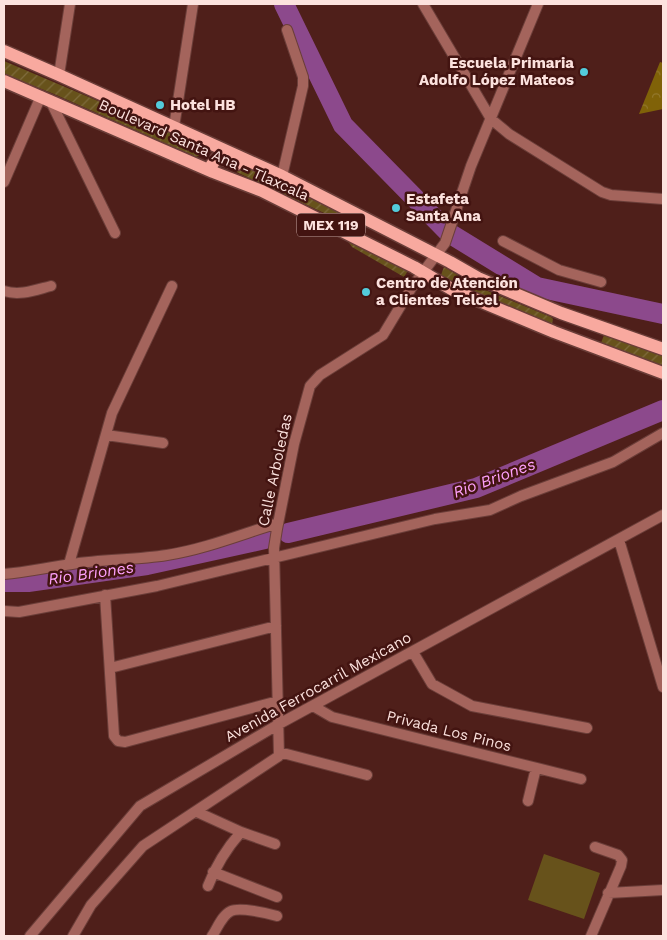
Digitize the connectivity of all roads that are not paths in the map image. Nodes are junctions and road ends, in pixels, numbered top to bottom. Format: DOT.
graph roads {
  1 [pos="70,4"];
  2 [pos="193,4"];
  3 [pos="423,4"];
  4 [pos="538,4"];
  5 [pos="287,30"];
  6 [pos="4,51"];
  7 [pos="59,75"];
  8 [pos="4,81"];
  9 [pos="45,99"];
  10 [pos="492,119"];
  11 [pos="174,127"];
  12 [pos="260,167"];
  13 [pos="213,172"];
  14 [pos="282,176"];
  15 [pos="4,182"];
  16 [pos="663,199"];
  17 [pos="115,233"];
  18 [pos="503,241"];
  19 [pos="436,256"];
  20 [pos="424,273"];
  21 [pos="601,282"];
  22 [pos="51,286"];
  23 [pos="172,286"];
  24 [pos="4,291"];
  25 [pos="561,313"];
  26 [pos="605,328"];
  27 [pos="554,332"];
  28 [pos="598,349"];
  29 [pos="663,349"];
  30 [pos="660,372"];
  31 [pos="663,432"];
  32 [pos="106,435"];
  33 [pos="163,443"];
  34 [pos="663,515"];
  35 [pos="278,522"];
  36 [pos="619,540"];
  37 [pos="275,557"];
  38 [pos="69,564"];
  39 [pos="4,574"];
  40 [pos="105,596"];
  41 [pos="4,611"];
  42 [pos="276,626"];
  43 [pos="413,652"];
  44 [pos="110,668"];
  45 [pos="663,687"];
  46 [pos="278,701"];
  47 [pos="313,706"];
  48 [pos="279,724"];
  49 [pos="587,728"];
  50 [pos="279,752"];
  51 [pos="536,768"];
  52 [pos="367,775"];
  53 [pos="580,779"];
  54 [pos="528,801"];
  55 [pos="197,812"];
  56 [pos="241,832"];
  57 [pos="275,844"];
  58 [pos="595,847"];
  59 [pos="213,872"];
  60 [pos="208,886"];
  61 [pos="663,890"];
  62 [pos="608,893"];
  63 [pos="277,897"];
  64 [pos="277,916"];
  65 [pos="30,936"];
  66 [pos="73,936"];
  67 [pos="212,936"];
  68 [pos="591,936"];
  1 -- 7 [label="street"];
  2 -- 11 [label="street"];
  3 -- 10 [label="street"];
  4 -- 10 [label="street"];
  5 -- 14 [label="street"];
  6 -- 7 [label="main road, Boulevard Santa Ana - Tlaxcala / MEX 119"];
  7 -- 11 [label="main road, Boulevard Santa Ana - Tlaxcala / MEX 119"];
  8 -- 9 [label="main road, Boulevard Santa Ana - Tlaxcala / MEX 119"];
  9 -- 13 [label="main road, Boulevard Santa Ana - Tlaxcala / MEX 119"];
  9 -- 15 [label="street"];
  9 -- 17 [label="street"];
  10 -- 16 [label="street"];
  10 -- 19 [label="street, Calle Arboledas"];
  11 -- 12 [label="main road, Boulevard Santa Ana - Tlaxcala / MEX 119"];
  12 -- 13 [label="main road"];
  12 -- 14 [label="main road, Boulevard Santa Ana - Tlaxcala / MEX 119"];
  13 -- 20 [label="main road, Boulevard Santa Ana - Tlaxcala / MEX 119"];
  14 -- 19 [label="main road, Boulevard Santa Ana - Tlaxcala / MEX 119"];
  18 -- 21 [label="street"];
  19 -- 20 [label="street, Calle Arboledas"];
  19 -- 25 [label="main road, Boulevard Santa Ana - Tlaxcala / MEX 119"];
  20 -- 27 [label="main road, Boulevard Santa Ana - Tlaxcala / MEX 119"];
  20 -- 35 [label="street, Calle Arboledas"];
  22 -- 24 [label="street"];
  23 -- 32 [label="street"];
  25 -- 26 [label="main road, Boulevard Santa Ana - Tlaxcala / MEX 119"];
  25 -- 27 [label="main road"];
  26 -- 28 [label="main road"];
  26 -- 29 [label="main road, Boulevard Santa Ana - Tlaxcala / MEX 119"];
  27 -- 28 [label="main road, Boulevard Santa Ana - Tlaxcala / MEX 119"];
  28 -- 30 [label="main road, Boulevard Santa Ana - Tlaxcala / MEX 119"];
  31 -- 37 [label="street"];
  32 -- 33 [label="street"];
  32 -- 38 [label="street"];
  34 -- 36 [label="street, Avenida Ferrocarril Mexicano"];
  35 -- 37 [label="street, Calle Arboledas"];
  35 -- 38 [label="street"];
  36 -- 43 [label="street, Avenida Ferrocarril Mexicano"];
  36 -- 45 [label="street"];
  37 -- 40 [label="street"];
  37 -- 42 [label="street, Calle Arboledas"];
  38 -- 39 [label="street"];
  40 -- 41 [label="street"];
  40 -- 44 [label="street"];
  42 -- 44 [label="street"];
  42 -- 46 [label="street, Calle Arboledas"];
  43 -- 47 [label="street, Avenida Ferrocarril Mexicano"];
  43 -- 49 [label="street"];
  44 -- 46 [label="street"];
  46 -- 48 [label="street, Calle Arboledas"];
  47 -- 48 [label="street, Avenida Ferrocarril Mexicano"];
  47 -- 51 [label="street, Privada Los Pinos"];
  48 -- 50 [label="street, Calle Arboledas"];
  48 -- 65 [label="street, Avenida Ferrocarril Mexicano"];
  50 -- 52 [label="street"];
  50 -- 55 [label="street"];
  51 -- 53 [label="street, Privada Los Pinos"];
  51 -- 54 [label="street"];
  55 -- 56 [label="street"];
  55 -- 66 [label="street"];
  56 -- 57 [label="street"];
  56 -- 59 [label="street"];
  58 -- 62 [label="street"];
  59 -- 60 [label="street"];
  59 -- 63 [label="street"];
  61 -- 62 [label="street"];
  62 -- 68 [label="street"];
  64 -- 67 [label="street"];
}
